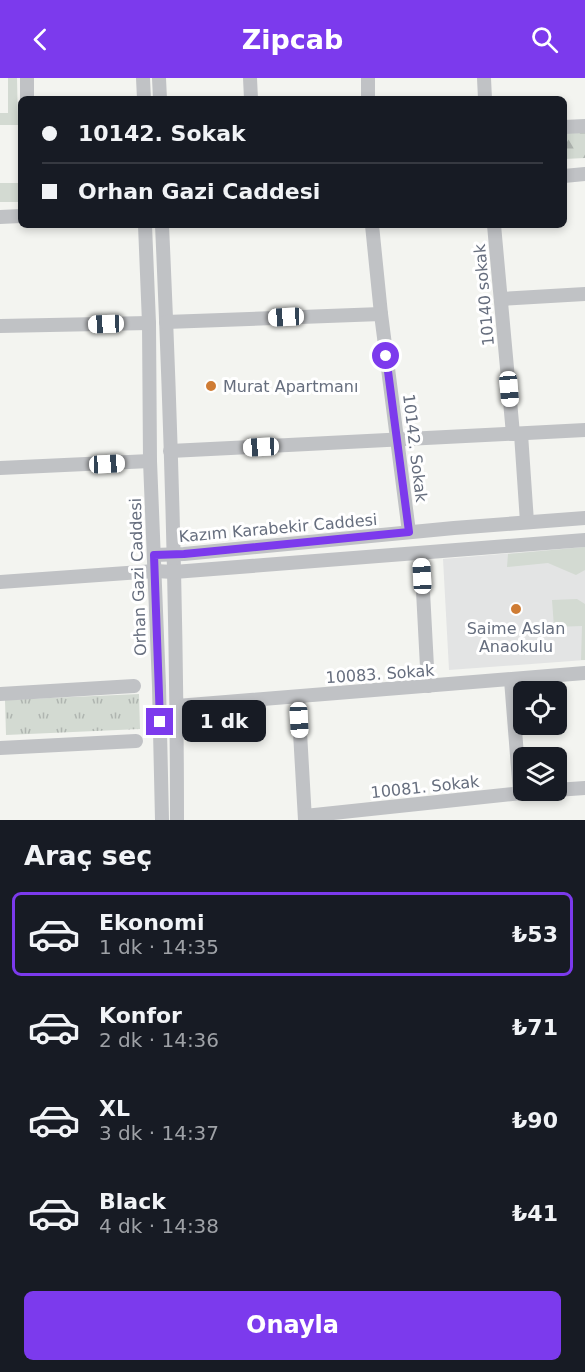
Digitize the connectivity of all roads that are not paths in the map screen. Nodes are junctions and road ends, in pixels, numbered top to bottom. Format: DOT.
graph roads {
  1 [pos="27,78"];
  2 [pos="143,78"];
  3 [pos="159,78"];
  4 [pos="250,78"];
  5 [pos="368,78"];
  6 [pos="484,78"];
  7 [pos="27,96"];
  8 [pos="144,96"];
  9 [pos="160,96"];
  10 [pos="251,96"];
  11 [pos="368,96"];
  12 [pos="485,96"];
  13 [pos="585,126"];
  14 [pos="567,127"];
  15 [pos="585,174"];
  16 [pos="567,176"];
  17 [pos="18,216"];
  18 [pos="0,217"];
  19 [pos="145,228"];
  20 [pos="162,228"];
  21 [pos="372,228"];
  22 [pos="494,228"];
  23 [pos="585,294"];
  24 [pos="501,299"];
  25 [pos="381,314"];
  26 [pos="148,322"];
  27 [pos="166,322"];
  28 [pos="0,326"];
  29 [pos="585,430"];
  30 [pos="517,434"];
  31 [pos="397,440"];
  32 [pos="170,451"];
  33 [pos="150,461"];
  34 [pos="0,468"];
  35 [pos="585,518"];
  36 [pos="527,522"];
  37 [pos="409,532"];
  38 [pos="585,540"];
  39 [pos="173,554"];
  40 [pos="421,554"];
  41 [pos="154,555"];
  42 [pos="155,571"];
  43 [pos="174,572"];
  44 [pos="0,582"];
  45 [pos="585,673"];
  46 [pos="511,680"];
  47 [pos="134,686"];
  48 [pos="428,686"];
  49 [pos="0,694"];
  50 [pos="298,697"];
  51 [pos="177,706"];
  52 [pos="136,741"];
  53 [pos="516,747"];
  54 [pos="0,748"];
  55 [pos="585,788"];
  56 [pos="567,789"];
  57 [pos="513,794"];
  58 [pos="305,818"];
  59 [pos="162,820"];
  60 [pos="177,820"];
  1 -- 7 [label="street"];
  2 -- 8 [label="street"];
  3 -- 9 [label="street"];
  4 -- 10 [label="street"];
  5 -- 11 [label="street"];
  6 -- 12 [label="street"];
  13 -- 14 [label="street"];
  15 -- 16 [label="street"];
  17 -- 18 [label="street"];
  19 -- 26 [label="street, Orhan Gazi Caddesi"];
  20 -- 27 [label="street"];
  21 -- 25 [label="street, 10142. Sokak"];
  22 -- 24 [label="street, 10140 sokak"];
  23 -- 24 [label="street"];
  24 -- 30 [label="street, 10140 sokak"];
  25 -- 27 [label="street"];
  25 -- 31 [label="street, 10142. Sokak"];
  26 -- 28 [label="street"];
  26 -- 33 [label="street, Orhan Gazi Caddesi"];
  27 -- 32 [label="street"];
  29 -- 30 [label="street"];
  30 -- 31 [label="street"];
  30 -- 36 [label="street, 10140 sokak"];
  31 -- 32 [label="street"];
  31 -- 37 [label="street, 10142. Sokak"];
  32 -- 39 [label="street"];
  33 -- 34 [label="street"];
  33 -- 41 [label="street, Orhan Gazi Caddesi"];
  35 -- 36 [label="street, Kazım Karabekir Caddesi"];
  36 -- 37 [label="street, Kazım Karabekir Caddesi"];
  37 -- 39 [label="street, Kazım Karabekir Caddesi"];
  38 -- 40 [label="street"];
  39 -- 41 [label="street, Kazım Karabekir Caddesi"];
  39 -- 43 [label="street"];
  40 -- 43 [label="street"];
  40 -- 48 [label="street"];
  41 -- 42 [label="street, Orhan Gazi Caddesi"];
  42 -- 43 [label="street"];
  42 -- 44 [label="street"];
  42 -- 59 [label="street, Orhan Gazi Caddesi"];
  43 -- 51 [label="street"];
  45 -- 46 [label="street, 10083. Sokak"];
  46 -- 48 [label="street, 10083. Sokak"];
  46 -- 53 [label="street"];
  47 -- 49 [label="street"];
  48 -- 50 [label="street, 10083. Sokak"];
  50 -- 51 [label="street, 10083. Sokak"];
  50 -- 58 [label="street"];
  51 -- 60 [label="street"];
  52 -- 54 [label="street"];
  55 -- 56 [label="street"];
  57 -- 58 [label="street, 10081. Sokak"];
}
